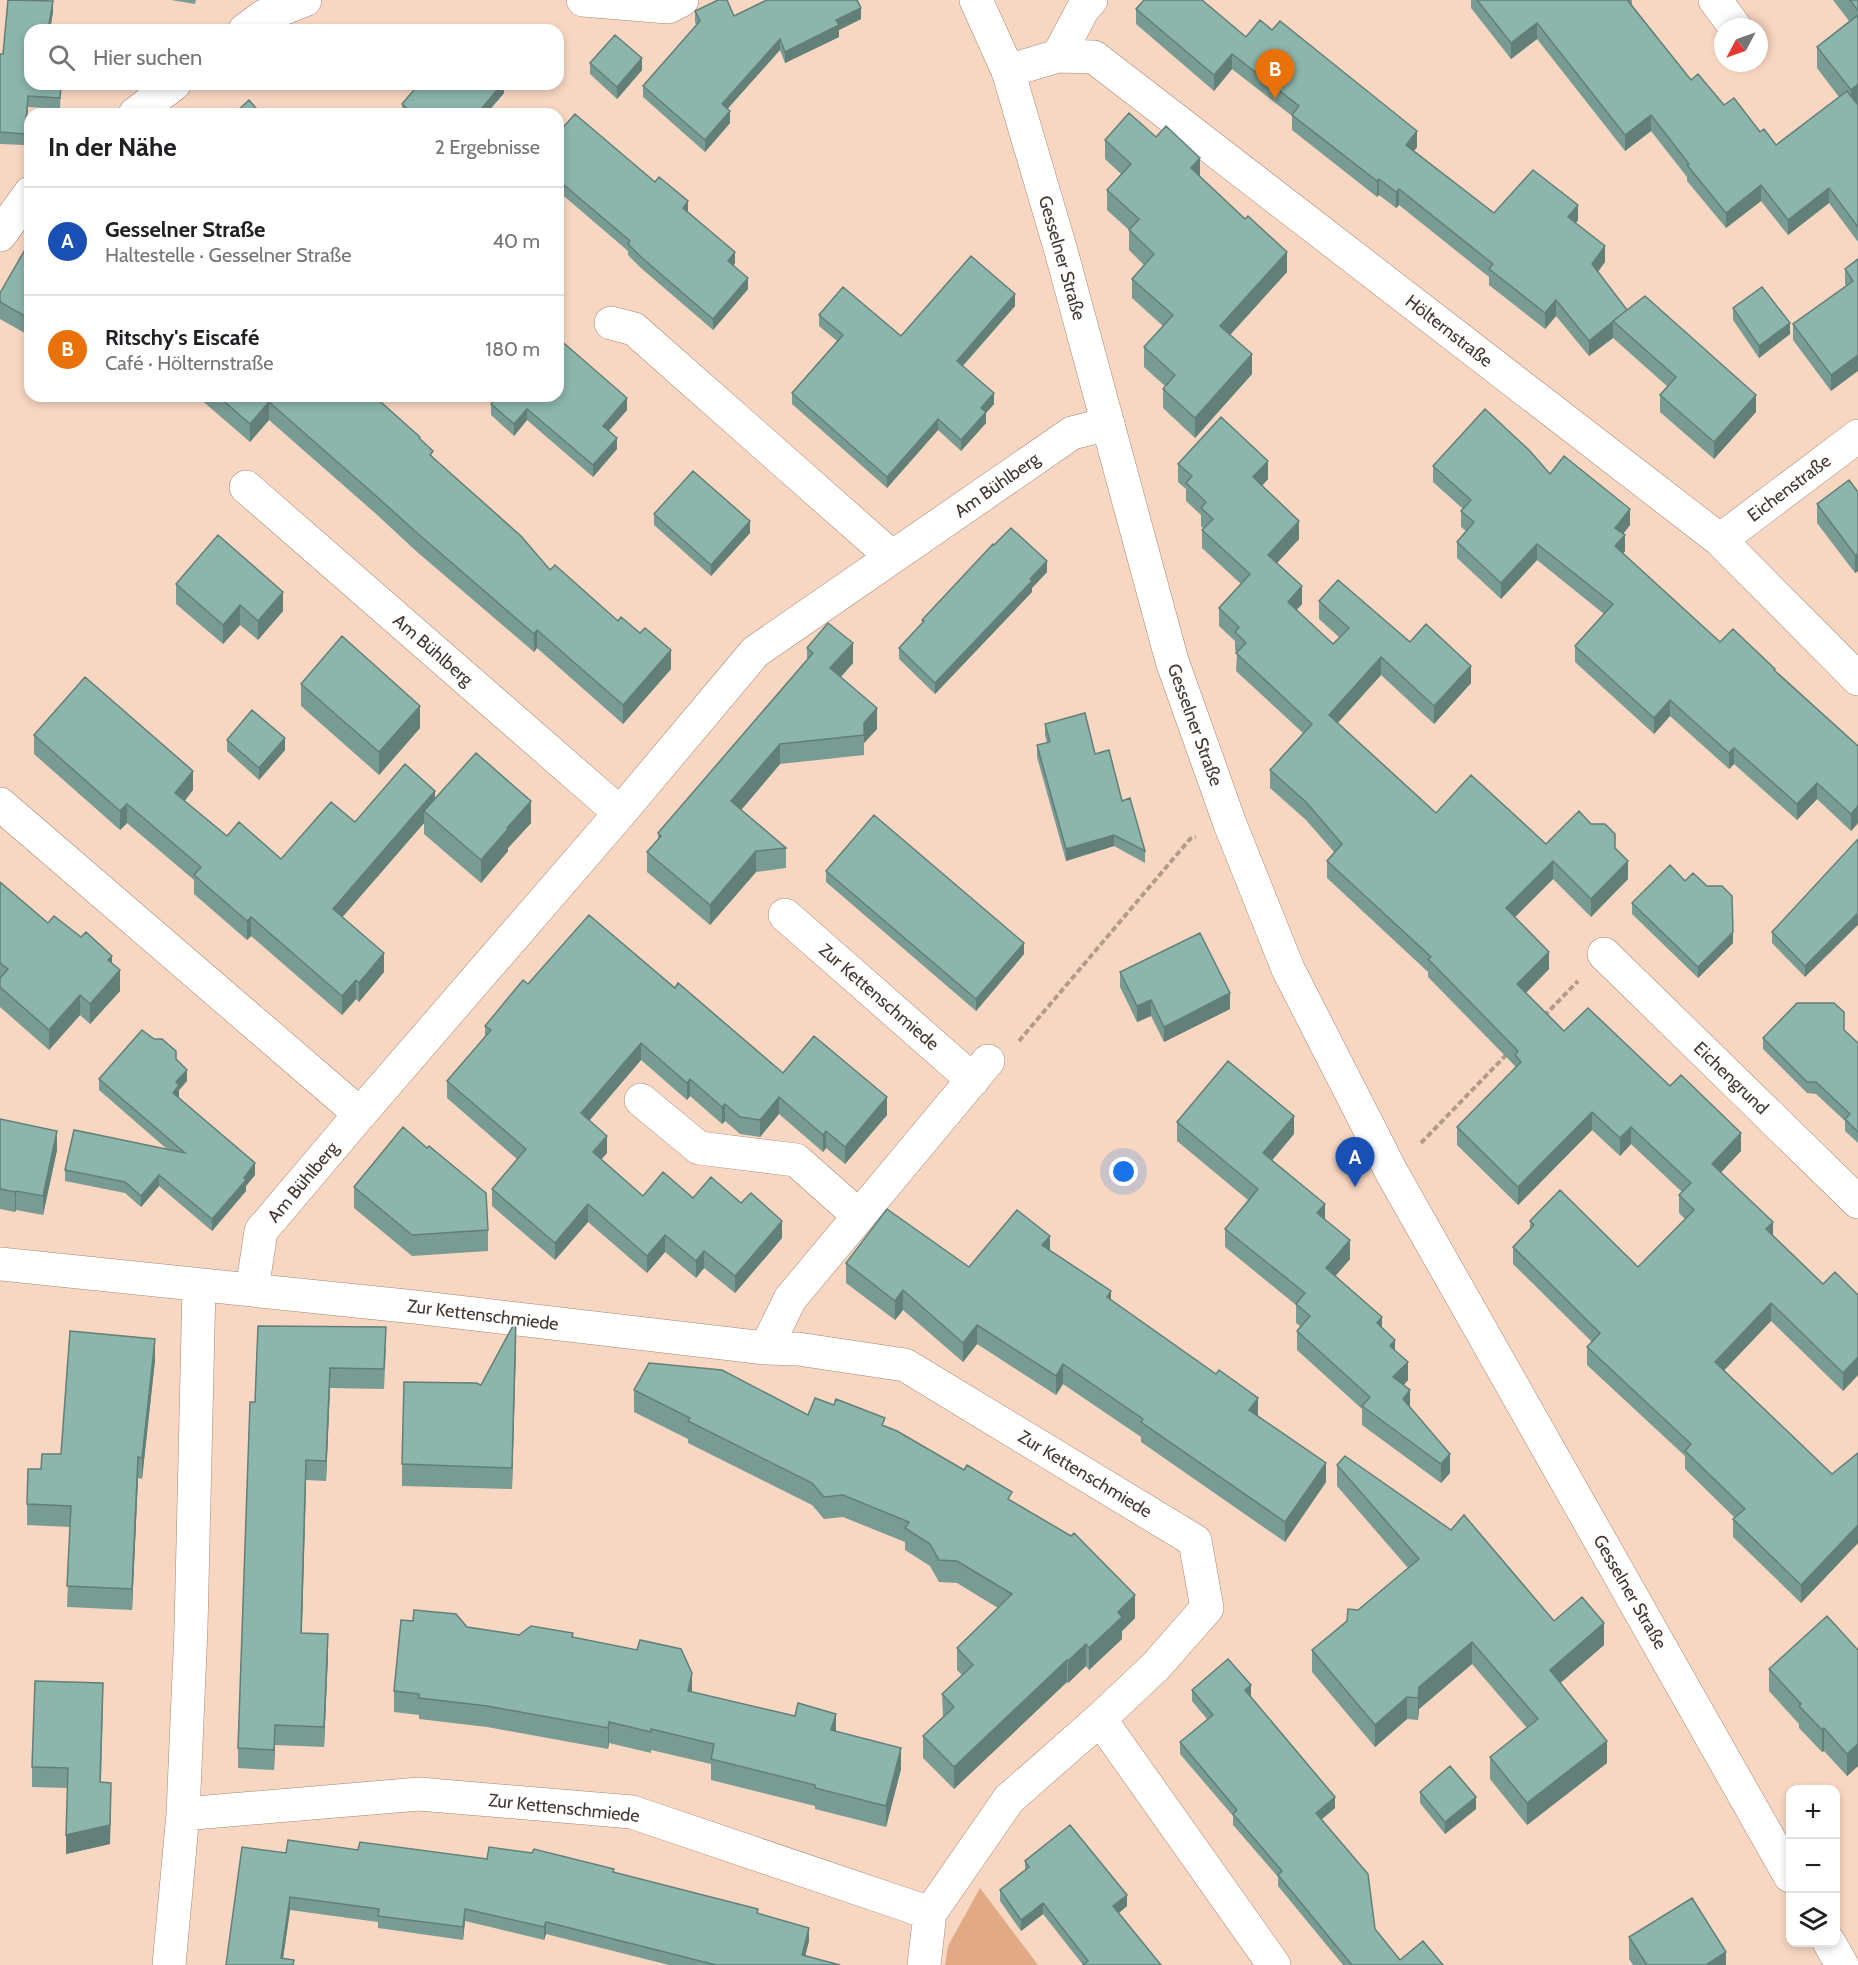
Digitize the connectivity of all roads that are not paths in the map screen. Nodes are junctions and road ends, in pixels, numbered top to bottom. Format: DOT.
graph roads {
  1 [pos="305,0"];
  2 [pos="583,0"];
  3 [pos="682,0"];
  4 [pos="976,0"];
  5 [pos="1091,0"];
  6 [pos="1715,0"];
  7 [pos="1728,18"];
  8 [pos="253,24"];
  9 [pos="1058,56"];
  10 [pos="1008,71"];
  11 [pos="166,90"];
  12 [pos="143,108"];
  13 [pos="24,201"];
  14 [pos="0,235"];
  15 [pos="611,323"];
  16 [pos="1108,424"];
  17 [pos="1858,436"];
  18 [pos="246,487"];
  19 [pos="1720,540"];
  20 [pos="892,557"];
  21 [pos="1858,679"];
  22 [pos="0,804"];
  23 [pos="620,813"];
  24 [pos="784,915"];
  25 [pos="1604,954"];
  26 [pos="641,1100"];
  27 [pos="360,1114"];
  28 [pos="1858,1202"];
  29 [pos="859,1216"];
  30 [pos="0,1264"];
  31 [pos="199,1286"];
  32 [pos="252,1290"];
  33 [pos="766,1348"];
  34 [pos="1100,1719"];
  35 [pos="183,1814"];
  36 [pos="1786,1867"];
  37 [pos="930,1913"];
  38 [pos="1831,1947"];
  39 [pos="169,1965"];
  40 [pos="924,1965"];
  41 [pos="1274,1965"];
  42 [pos="1842,1965"];
  1 -- 8 [label="street"];
  2 -- 3 [label="street"];
  4 -- 10 [label="street, Gesselner Straße"];
  5 -- 9 [label="street"];
  6 -- 7 [label="street"];
  9 -- 10 [label="street, Hölternstraße"];
  9 -- 19 [label="street, Hölternstraße"];
  10 -- 16 [label="street, Gesselner Straße"];
  11 -- 12 [label="street"];
  13 -- 14 [label="street"];
  15 -- 20 [label="street"];
  16 -- 20 [label="street, Am Bühlberg"];
  16 -- 36 [label="street, Gesselner Straße"];
  17 -- 19 [label="street, Eichenstraße"];
  18 -- 23 [label="street, Am Bühlberg"];
  19 -- 21 [label="street, Hölternstraße"];
  20 -- 23 [label="street, Am Bühlberg"];
  22 -- 27 [label="street"];
  23 -- 27 [label="street, Am Bühlberg"];
  24 -- 29 [label="street, Zur Kettenschmiede"];
  25 -- 28 [label="street, Eichengrund"];
  26 -- 29 [label="street"];
  27 -- 32 [label="street, Am Bühlberg"];
  29 -- 33 [label="street"];
  30 -- 31 [label="street, Zur Kettenschmiede"];
  31 -- 32 [label="street, Zur Kettenschmiede"];
  31 -- 35 [label="street"];
  32 -- 33 [label="street, Zur Kettenschmiede"];
  33 -- 34 [label="street, Zur Kettenschmiede"];
  34 -- 37 [label="street, Zur Kettenschmiede"];
  34 -- 41 [label="street"];
  35 -- 37 [label="street, Zur Kettenschmiede"];
  35 -- 39 [label="street"];
  37 -- 40 [label="street, Zur Kettenschmiede"];
  38 -- 42 [label="street"];
}
